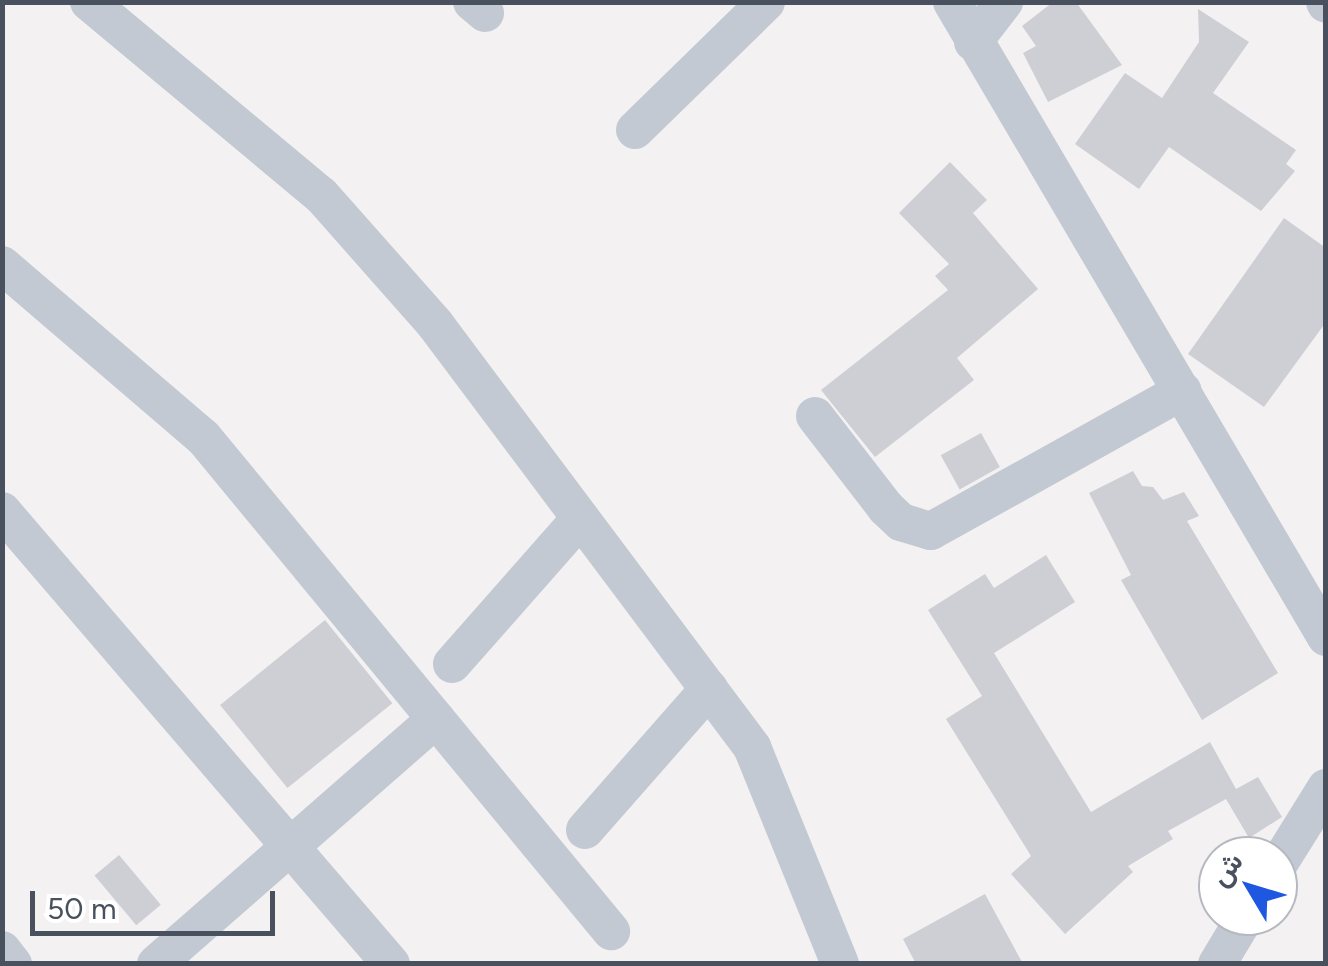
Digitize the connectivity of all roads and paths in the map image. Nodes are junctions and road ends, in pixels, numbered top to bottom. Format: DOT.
graph roads {
  1 [pos="89,2"];
  2 [pos="766,2"];
  3 [pos="952,2"];
  4 [pos="1004,2"];
  5 [pos="973,42"];
  6 [pos="635,130"];
  7 [pos="2,265"];
  8 [pos="1184,391"];
  9 [pos="815,416"];
  10 [pos="2,511"];
  11 [pos="580,519"];
  12 [pos="1326,637"];
  13 [pos="452,664"];
  14 [pos="709,689"];
  15 [pos="436,719"];
  16 [pos="1326,788"];
  17 [pos="585,830"];
  18 [pos="1296,836"];
  19 [pos="292,847"];
  20 [pos="612,932"];
  21 [pos="1234,936"];
  22 [pos="2,950"];
  23 [pos="13,964"];
  24 [pos="156,964"];
  25 [pos="391,964"];
  26 [pos="840,964"];
  27 [pos="1217,964"];
  1 -- 11 [label="street"];
  2 -- 6 [label="street"];
  3 -- 5 [label="street"];
  4 -- 5 [label="street"];
  5 -- 8 [label="street"];
  7 -- 15 [label="street"];
  8 -- 9 [label="street"];
  8 -- 12 [label="street"];
  10 -- 19 [label="street"];
  11 -- 13 [label="street"];
  11 -- 14 [label="street"];
  14 -- 17 [label="street"];
  14 -- 26 [label="street"];
  15 -- 19 [label="street"];
  15 -- 20 [label="street"];
  16 -- 18 [label="street"];
  19 -- 24 [label="street"];
  19 -- 25 [label="street"];
  21 -- 27 [label="street"];
  22 -- 23 [label="street"];
}
